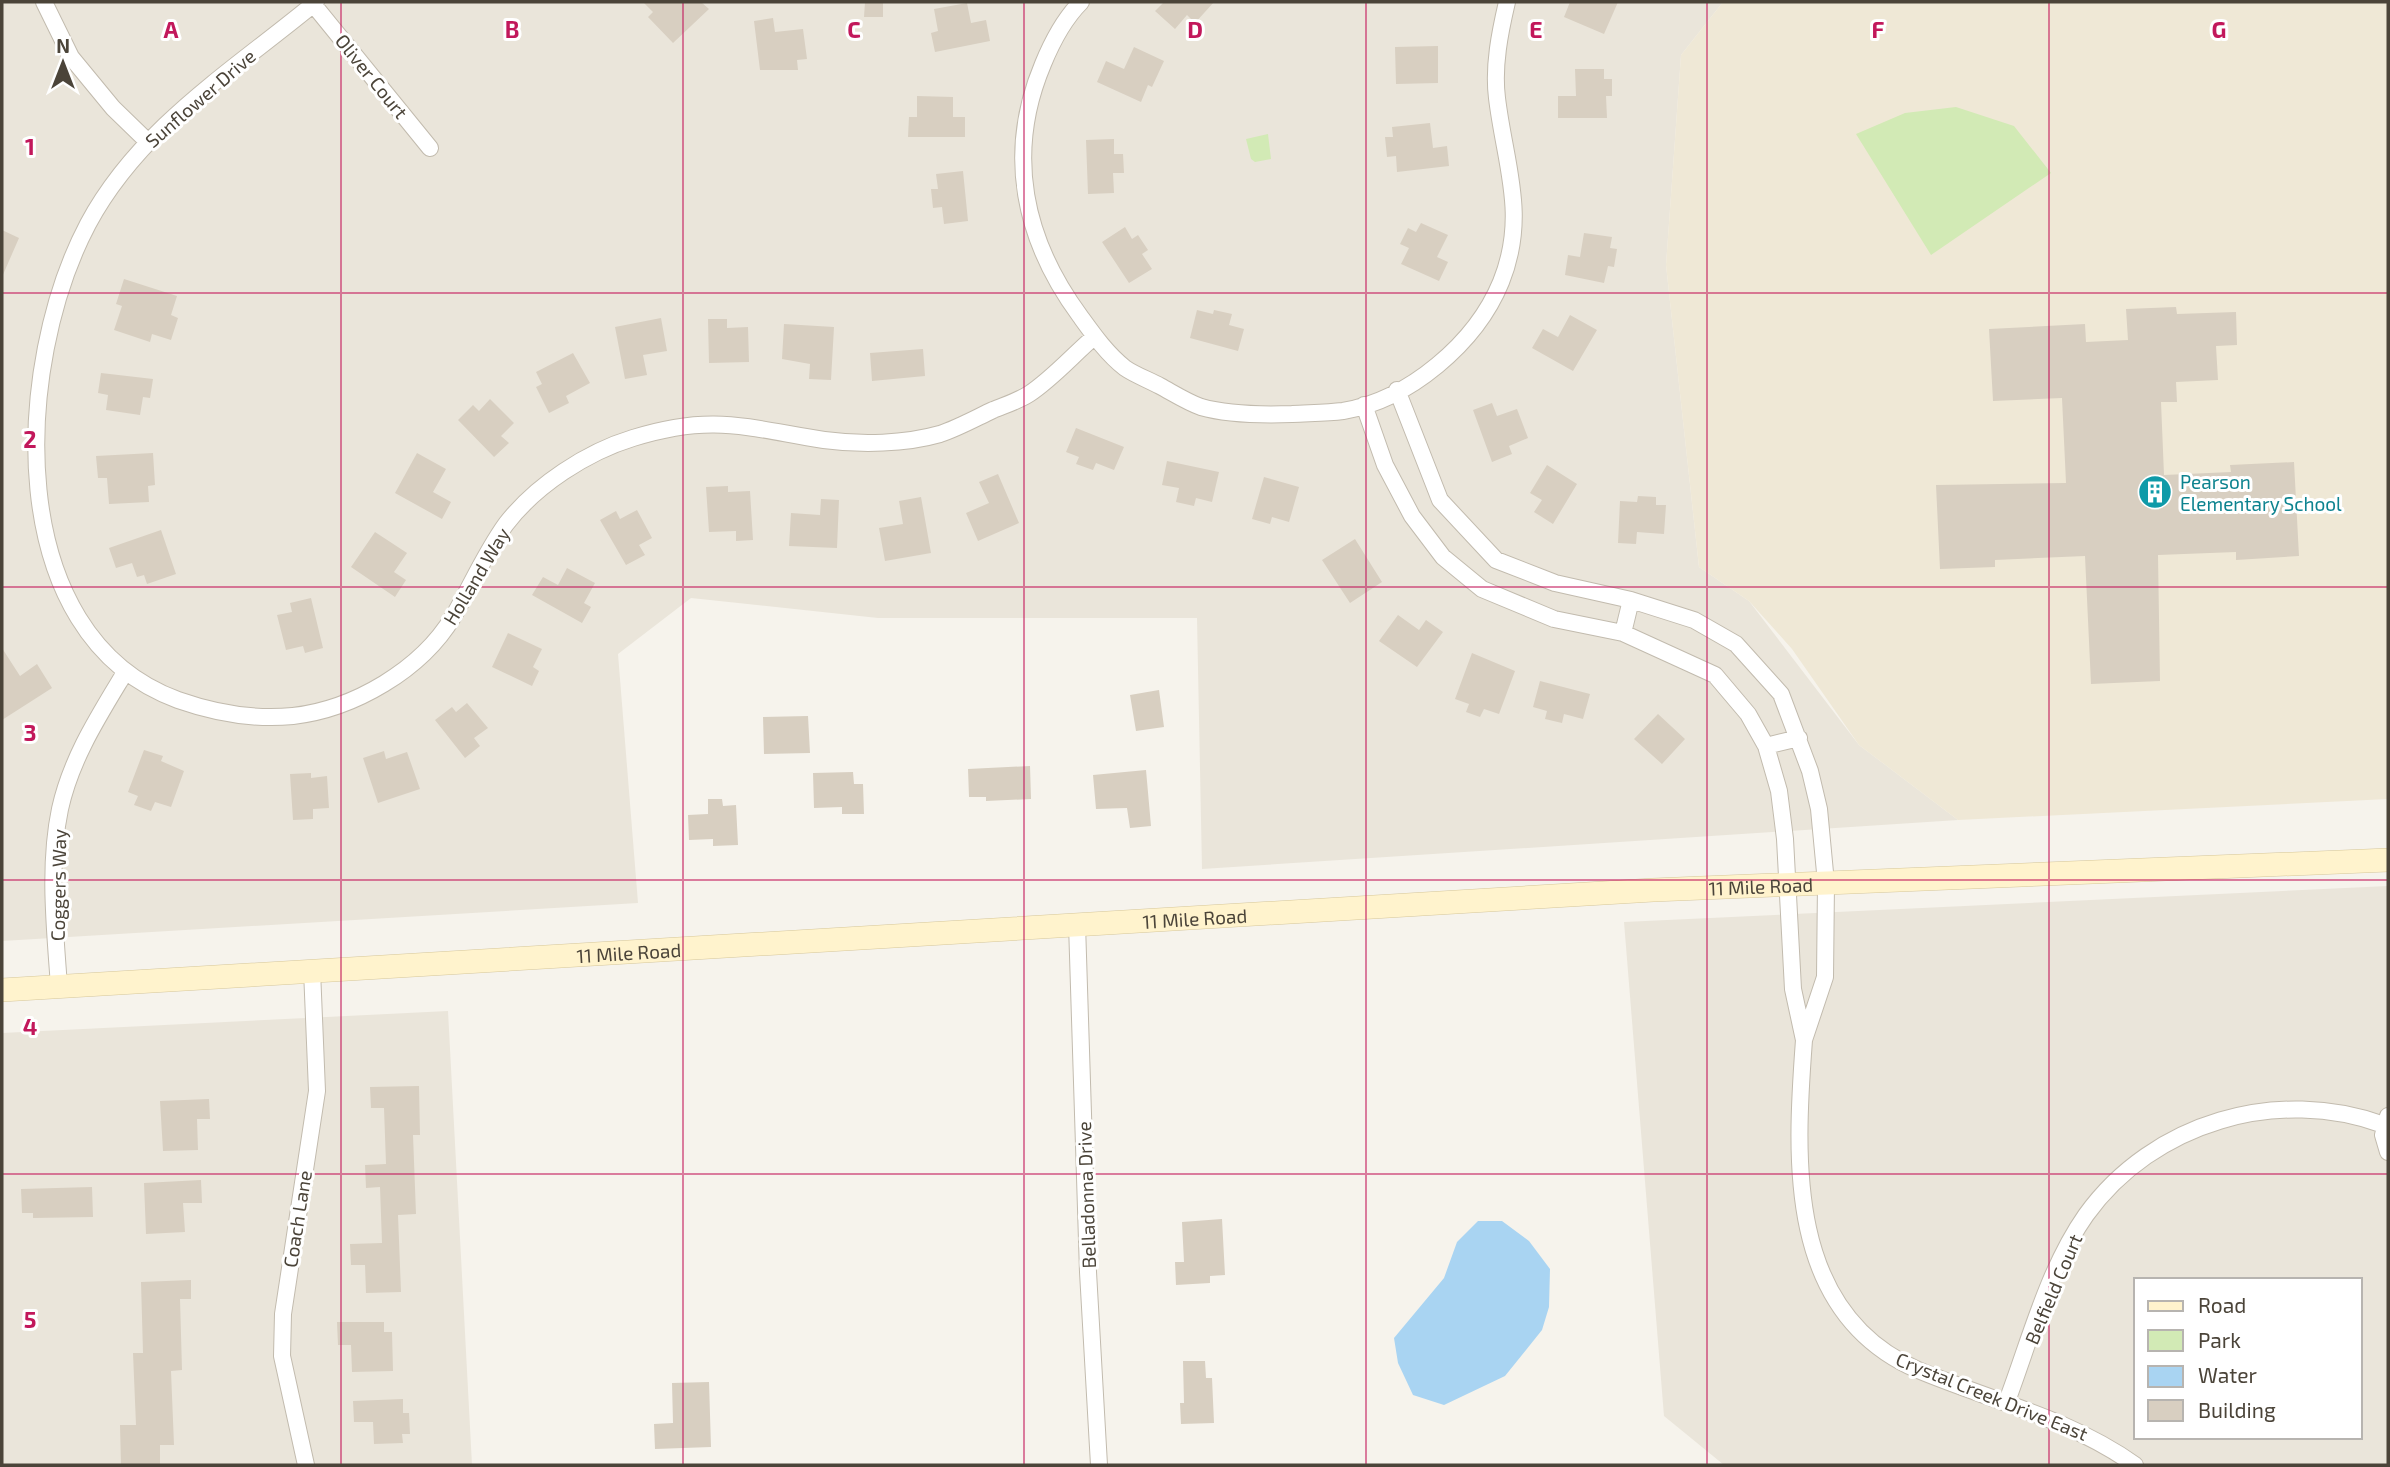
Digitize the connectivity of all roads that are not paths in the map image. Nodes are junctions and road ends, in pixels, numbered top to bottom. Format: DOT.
graph roads {
  1 [pos="44,2"];
  2 [pos="1081,2"];
  3 [pos="1507,2"];
  4 [pos="315,3"];
  5 [pos="147,141"];
  6 [pos="430,148"];
  7 [pos="1094,337"];
  8 [pos="1397,390"];
  9 [pos="1364,405"];
  10 [pos="1440,500"];
  11 [pos="1412,516"];
  12 [pos="1496,560"];
  13 [pos="1482,589"];
  14 [pos="1631,600"];
  15 [pos="1623,632"];
  16 [pos="124,674"];
  17 [pos="1799,738"];
  18 [pos="1766,746"];
  19 [pos="2388,860"];
  20 [pos="1826,883"];
  21 [pos="1787,884"];
  22 [pos="1076,924"];
  23 [pos="312,970"];
  24 [pos="59,986"];
  25 [pos="2,990"];
  26 [pos="1804,1040"];
  27 [pos="2386,1121"];
  28 [pos="2388,1152"];
  29 [pos="2007,1401"];
  30 [pos="306,1465"];
  31 [pos="1099,1465"];
  32 [pos="2135,1465"];
  1 -- 5 [label="street"];
  2 -- 7 [label="street"];
  3 -- 8 [label="street"];
  4 -- 5 [label="street, Sunflower Drive"];
  4 -- 6 [label="street, Oliver Court"];
  5 -- 16 [label="street, Sunflower Drive"];
  7 -- 9 [label="street"];
  7 -- 16 [label="street, Holland Way"];
  8 -- 9 [label="street"];
  8 -- 10 [label="street"];
  9 -- 11 [label="street, Crystal Creek Drive East"];
  10 -- 11 [label="street"];
  10 -- 12 [label="street"];
  11 -- 13 [label="street, Crystal Creek Drive East"];
  12 -- 13 [label="street"];
  12 -- 14 [label="street, Crystal Creek Drive East"];
  13 -- 15 [label="street, Crystal Creek Drive East"];
  14 -- 15 [label="street"];
  14 -- 17 [label="street, Crystal Creek Drive East"];
  15 -- 18 [label="street, Crystal Creek Drive East"];
  16 -- 24 [label="street, Coggers Way"];
  17 -- 18 [label="street"];
  17 -- 20 [label="street, Crystal Creek Drive East"];
  18 -- 21 [label="street, Crystal Creek Drive East"];
  19 -- 20 [label="street, 11 Mile Road"];
  20 -- 21 [label="street, 11 Mile Road"];
  20 -- 26 [label="street, Crystal Creek Drive East"];
  21 -- 22 [label="street, 11 Mile Road"];
  21 -- 26 [label="street, Crystal Creek Drive East"];
  22 -- 23 [label="street, 11 Mile Road"];
  22 -- 31 [label="street, Belladonna Drive"];
  23 -- 24 [label="street, 11 Mile Road"];
  23 -- 30 [label="street, Coach Lane"];
  24 -- 25 [label="street, 11 Mile Road"];
  26 -- 29 [label="street, Crystal Creek Drive East"];
  27 -- 28 [label="street, Belfield Court"];
  27 -- 29 [label="street, Belfield Court"];
  29 -- 32 [label="street, Crystal Creek Drive East"];
}
